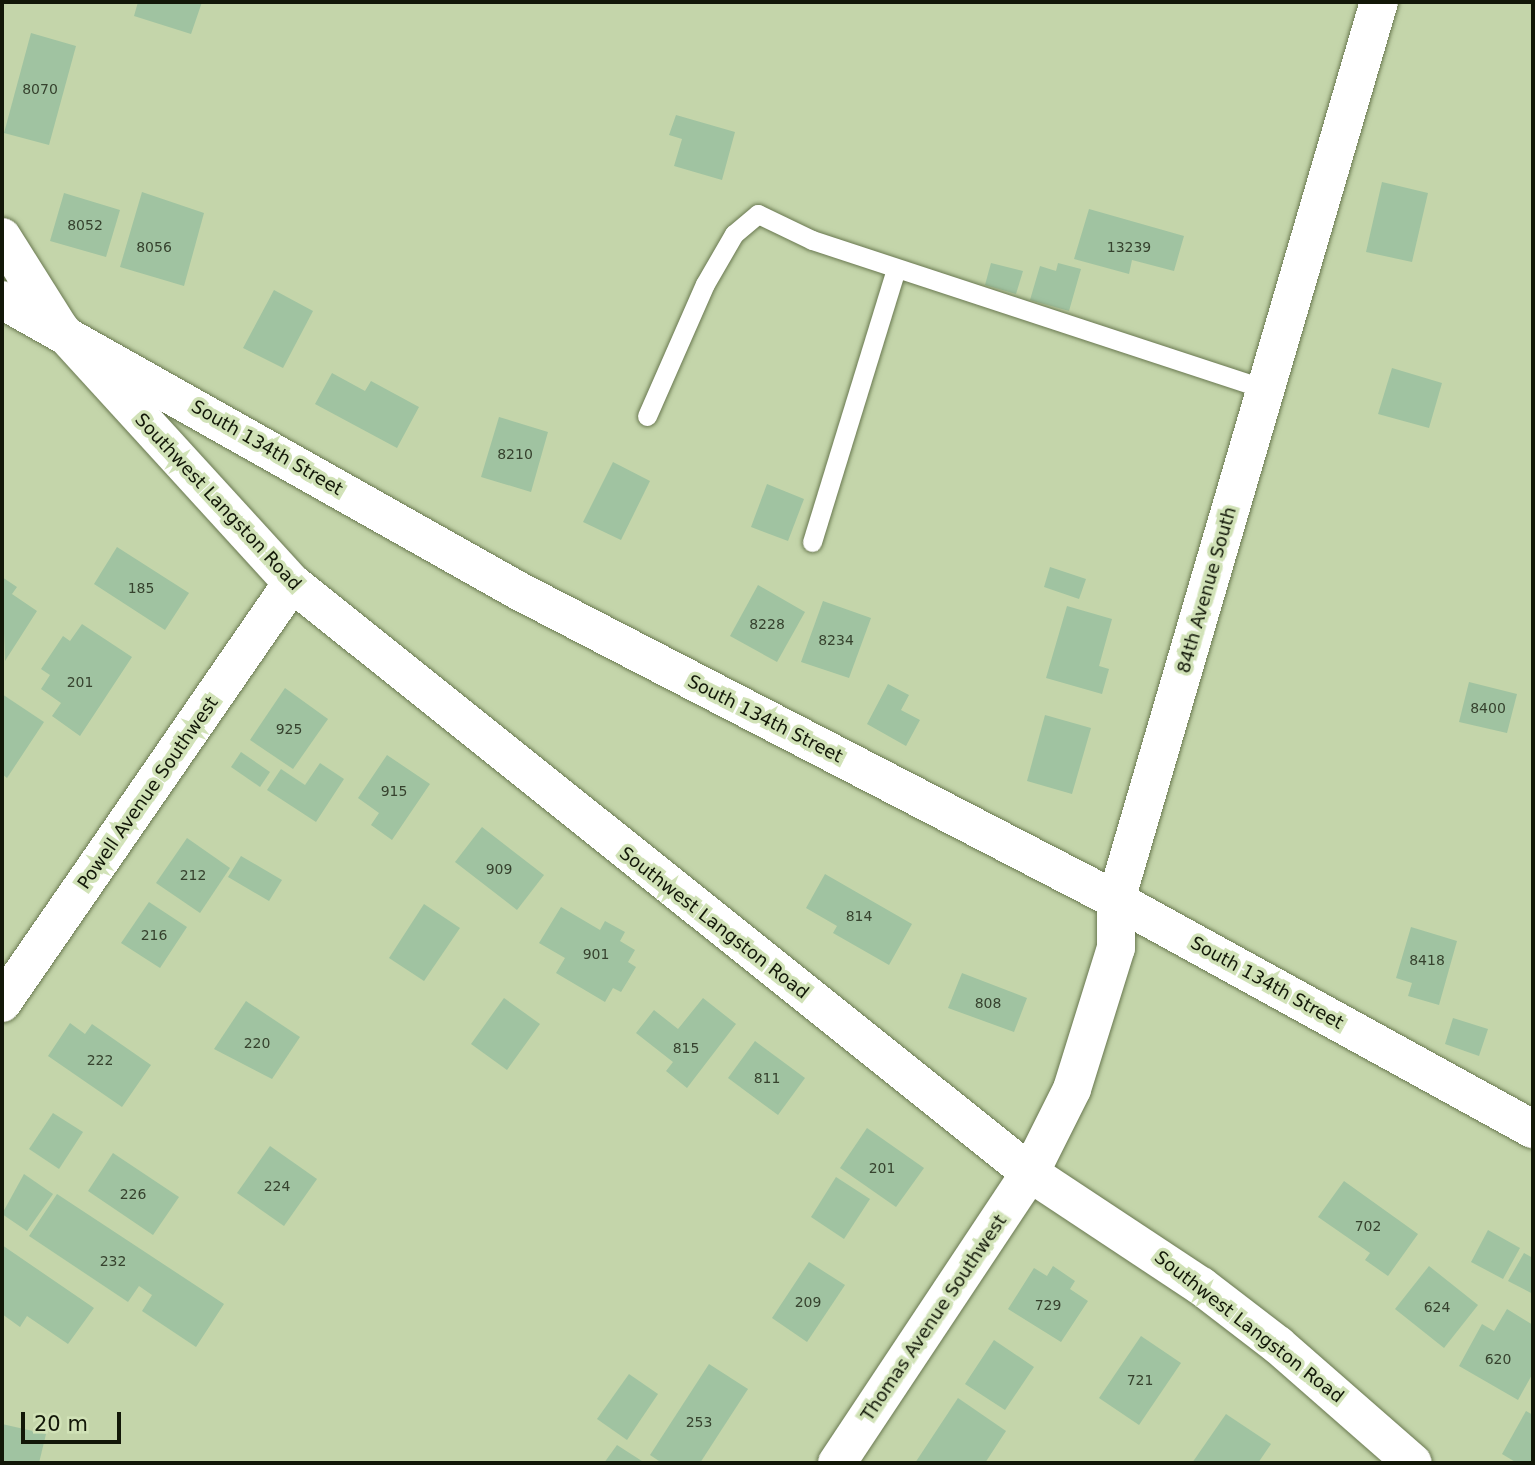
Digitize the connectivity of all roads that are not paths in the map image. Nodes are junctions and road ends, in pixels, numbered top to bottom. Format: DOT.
graph roads {
  1 [pos="1379,2"];
  2 [pos="2,237"];
  3 [pos="896,269"];
  4 [pos="2,300"];
  5 [pos="60,329"];
  6 [pos="1265,389"];
  7 [pos="647,416"];
  8 [pos="812,542"];
  9 [pos="292,583"];
  10 [pos="1116,900"];
  11 [pos="2,1003"];
  12 [pos="1533,1129"];
  13 [pos="1030,1173"];
  14 [pos="837,1463"];
  15 [pos="1413,1463"];
  1 -- 6 [label="street, 84th Avenue South"];
  2 -- 5 [label="street"];
  3 -- 6 [label="lane"];
  3 -- 7 [label="lane"];
  3 -- 8 [label="lane"];
  4 -- 5 [label="street, South 134th Street"];
  5 -- 9 [label="street, Southwest Langston Road"];
  5 -- 10 [label="street, South 134th Street"];
  6 -- 10 [label="street, 84th Avenue South"];
  9 -- 11 [label="street, Powell Avenue Southwest"];
  9 -- 13 [label="street, Southwest Langston Road"];
  10 -- 12 [label="street, South 134th Street"];
  10 -- 13 [label="street, 84th Avenue South"];
  13 -- 14 [label="street, Thomas Avenue Southwest"];
  13 -- 15 [label="street, Southwest Langston Road"];
}
